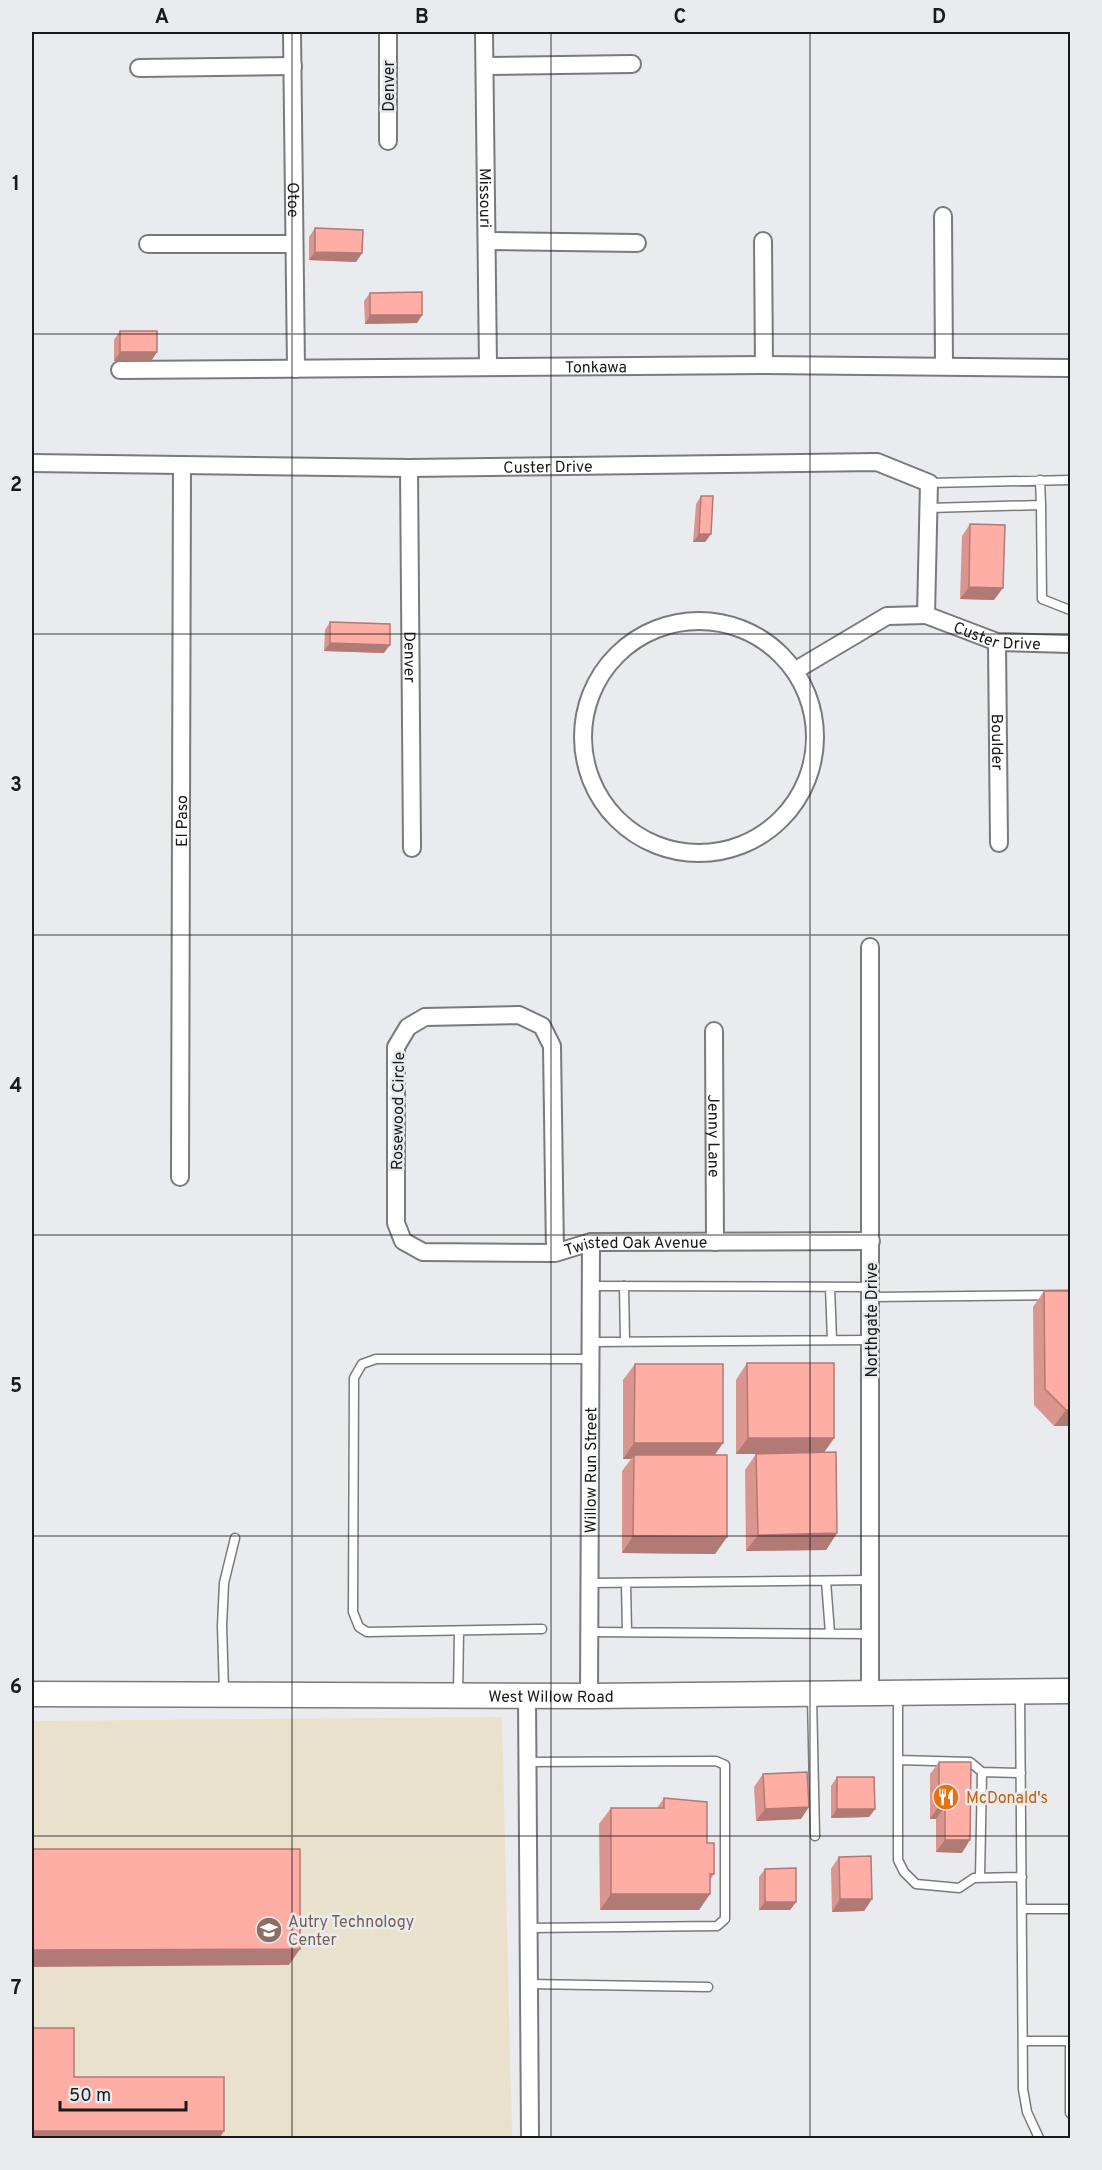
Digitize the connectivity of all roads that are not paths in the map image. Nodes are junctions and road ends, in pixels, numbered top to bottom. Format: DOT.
graph roads {
  1 [pos="292,32"];
  2 [pos="388,32"];
  3 [pos="484,32"];
  4 [pos="632,64"];
  5 [pos="293,66"];
  6 [pos="485,66"];
  7 [pos="139,68"];
  8 [pos="388,141"];
  9 [pos="943,216"];
  10 [pos="488,241"];
  11 [pos="763,241"];
  12 [pos="637,243"];
  13 [pos="148,244"];
  14 [pos="293,244"];
  15 [pos="764,365"];
  16 [pos="944,366"];
  17 [pos="488,367"];
  18 [pos="1071,368"];
  19 [pos="296,369"];
  20 [pos="120,370"];
  21 [pos="32,463"];
  22 [pos="182,465"];
  23 [pos="408,468"];
  24 [pos="1040,480"];
  25 [pos="1071,480"];
  26 [pos="929,483"];
  27 [pos="1041,505"];
  28 [pos="929,508"];
  29 [pos="1071,610"];
  30 [pos="926,615"];
  31 [pos="997,642"];
  32 [pos="1071,644"];
  33 [pos="796,670"];
  34 [pos="999,843"];
  35 [pos="412,848"];
  36 [pos="870,947"];
  37 [pos="714,1030"];
  38 [pos="180,1177"];
  39 [pos="403,1241"];
  40 [pos="871,1241"];
  41 [pos="591,1242"];
  42 [pos="715,1242"];
  43 [pos="555,1253"];
  44 [pos="591,1286"];
  45 [pos="624,1286"];
  46 [pos="830,1287"];
  47 [pos="871,1292"];
  48 [pos="1071,1295"];
  49 [pos="832,1340"];
  50 [pos="871,1340"];
  51 [pos="625,1341"];
  52 [pos="591,1342"];
  53 [pos="591,1359"];
  54 [pos="235,1538"];
  55 [pos="870,1580"];
  56 [pos="826,1581"];
  57 [pos="590,1583"];
  58 [pos="626,1583"];
  59 [pos="542,1629"];
  60 [pos="459,1632"];
  61 [pos="589,1632"];
  62 [pos="627,1632"];
  63 [pos="830,1633"];
  64 [pos="870,1634"];
  65 [pos="1020,1691"];
  66 [pos="1071,1691"];
  67 [pos="870,1692"];
  68 [pos="898,1692"];
  69 [pos="812,1693"];
  70 [pos="32,1694"];
  71 [pos="224,1695"];
  72 [pos="458,1695"];
  73 [pos="527,1696"];
  74 [pos="589,1696"];
  75 [pos="898,1760"];
  76 [pos="527,1762"];
  77 [pos="982,1772"];
  78 [pos="1021,1773"];
  79 [pos="815,1836"];
  80 [pos="1022,1877"];
  81 [pos="981,1878"];
  82 [pos="1022,1909"];
  83 [pos="1071,1909"];
  84 [pos="528,1928"];
  85 [pos="529,1984"];
  86 [pos="708,1987"];
  87 [pos="1023,2041"];
  88 [pos="1070,2041"];
  89 [pos="1071,2114"];
  90 [pos="530,2139"];
  91 [pos="1039,2139"];
  1 -- 5 [label="street, Otoe"];
  2 -- 8 [label="street, Denver"];
  3 -- 6 [label="street, Missouri"];
  4 -- 6 [label="street"];
  5 -- 7 [label="street"];
  5 -- 14 [label="street, Otoe"];
  6 -- 10 [label="street, Missouri"];
  9 -- 16 [label="street"];
  10 -- 12 [label="street"];
  10 -- 17 [label="street, Missouri"];
  11 -- 15 [label="street"];
  13 -- 14 [label="street"];
  14 -- 19 [label="street, Otoe"];
  15 -- 16 [label="street, Tonkawa"];
  15 -- 17 [label="street, Tonkawa"];
  16 -- 18 [label="street, Tonkawa"];
  17 -- 19 [label="street, Tonkawa"];
  19 -- 20 [label="street, Tonkawa"];
  21 -- 22 [label="street, Custer Drive"];
  22 -- 23 [label="street, Custer Drive"];
  22 -- 38 [label="street, El Paso"];
  23 -- 26 [label="street, Custer Drive"];
  23 -- 35 [label="street, Denver"];
  24 -- 25 [label="lane"];
  24 -- 26 [label="lane"];
  24 -- 27 [label="lane"];
  26 -- 28 [label="street"];
  27 -- 28 [label="lane"];
  27 -- 29 [label="lane"];
  28 -- 30 [label="street"];
  30 -- 31 [label="street, Custer Drive"];
  30 -- 33 [label="street, Custer Drive"];
  31 -- 32 [label="street, Custer Drive"];
  31 -- 34 [label="street, Boulder"];
  33 -- 33 [label="street"];
  36 -- 40 [label="street, Northgate Drive"];
  37 -- 42 [label="street, Jenny Lane"];
  39 -- 43 [label="street, Twisted Oak Avenue"];
  39 -- 43 [label="street, Rosewood Circle"];
  40 -- 42 [label="street, Twisted Oak Avenue"];
  40 -- 47 [label="street, Northgate Drive"];
  41 -- 42 [label="street, Twisted Oak Avenue"];
  41 -- 43 [label="street, Twisted Oak Avenue"];
  41 -- 44 [label="street, Willow Run Street"];
  44 -- 45 [label="lane"];
  44 -- 52 [label="street, Willow Run Street"];
  45 -- 46 [label="lane"];
  45 -- 51 [label="lane"];
  46 -- 47 [label="lane"];
  46 -- 49 [label="lane"];
  47 -- 48 [label="lane"];
  47 -- 50 [label="street, Northgate Drive"];
  49 -- 50 [label="lane"];
  49 -- 51 [label="lane"];
  50 -- 55 [label="street, Northgate Drive"];
  51 -- 52 [label="lane"];
  52 -- 53 [label="street, Willow Run Street"];
  53 -- 57 [label="street, Willow Run Street"];
  53 -- 60 [label="lane"];
  54 -- 71 [label="lane"];
  55 -- 56 [label="lane"];
  55 -- 64 [label="street, Northgate Drive"];
  56 -- 58 [label="lane"];
  56 -- 63 [label="lane"];
  57 -- 58 [label="lane"];
  57 -- 61 [label="street, Willow Run Street"];
  58 -- 62 [label="lane"];
  59 -- 60 [label="lane"];
  60 -- 72 [label="lane"];
  61 -- 62 [label="lane"];
  61 -- 74 [label="street, Willow Run Street"];
  62 -- 63 [label="lane"];
  63 -- 64 [label="lane"];
  64 -- 67 [label="street, Northgate Drive"];
  65 -- 66 [label="main road, West Willow Road"];
  65 -- 68 [label="main road, West Willow Road"];
  65 -- 78 [label="lane"];
  67 -- 68 [label="main road, West Willow Road"];
  67 -- 69 [label="main road, West Willow Road"];
  68 -- 75 [label="lane"];
  69 -- 74 [label="main road, West Willow Road"];
  69 -- 79 [label="lane"];
  70 -- 71 [label="main road, West Willow Road"];
  71 -- 72 [label="main road, West Willow Road"];
  72 -- 73 [label="main road, West Willow Road"];
  73 -- 74 [label="main road, West Willow Road"];
  73 -- 76 [label="street"];
  75 -- 77 [label="lane"];
  75 -- 81 [label="lane"];
  76 -- 84 [label="street"];
  76 -- 84 [label="lane"];
  77 -- 78 [label="lane"];
  77 -- 81 [label="lane"];
  78 -- 80 [label="lane"];
  80 -- 81 [label="lane"];
  80 -- 82 [label="lane"];
  82 -- 83 [label="lane"];
  82 -- 87 [label="lane"];
  84 -- 85 [label="street"];
  85 -- 86 [label="lane"];
  85 -- 90 [label="street"];
  87 -- 88 [label="lane"];
  87 -- 91 [label="lane"];
  88 -- 89 [label="lane"];
}
